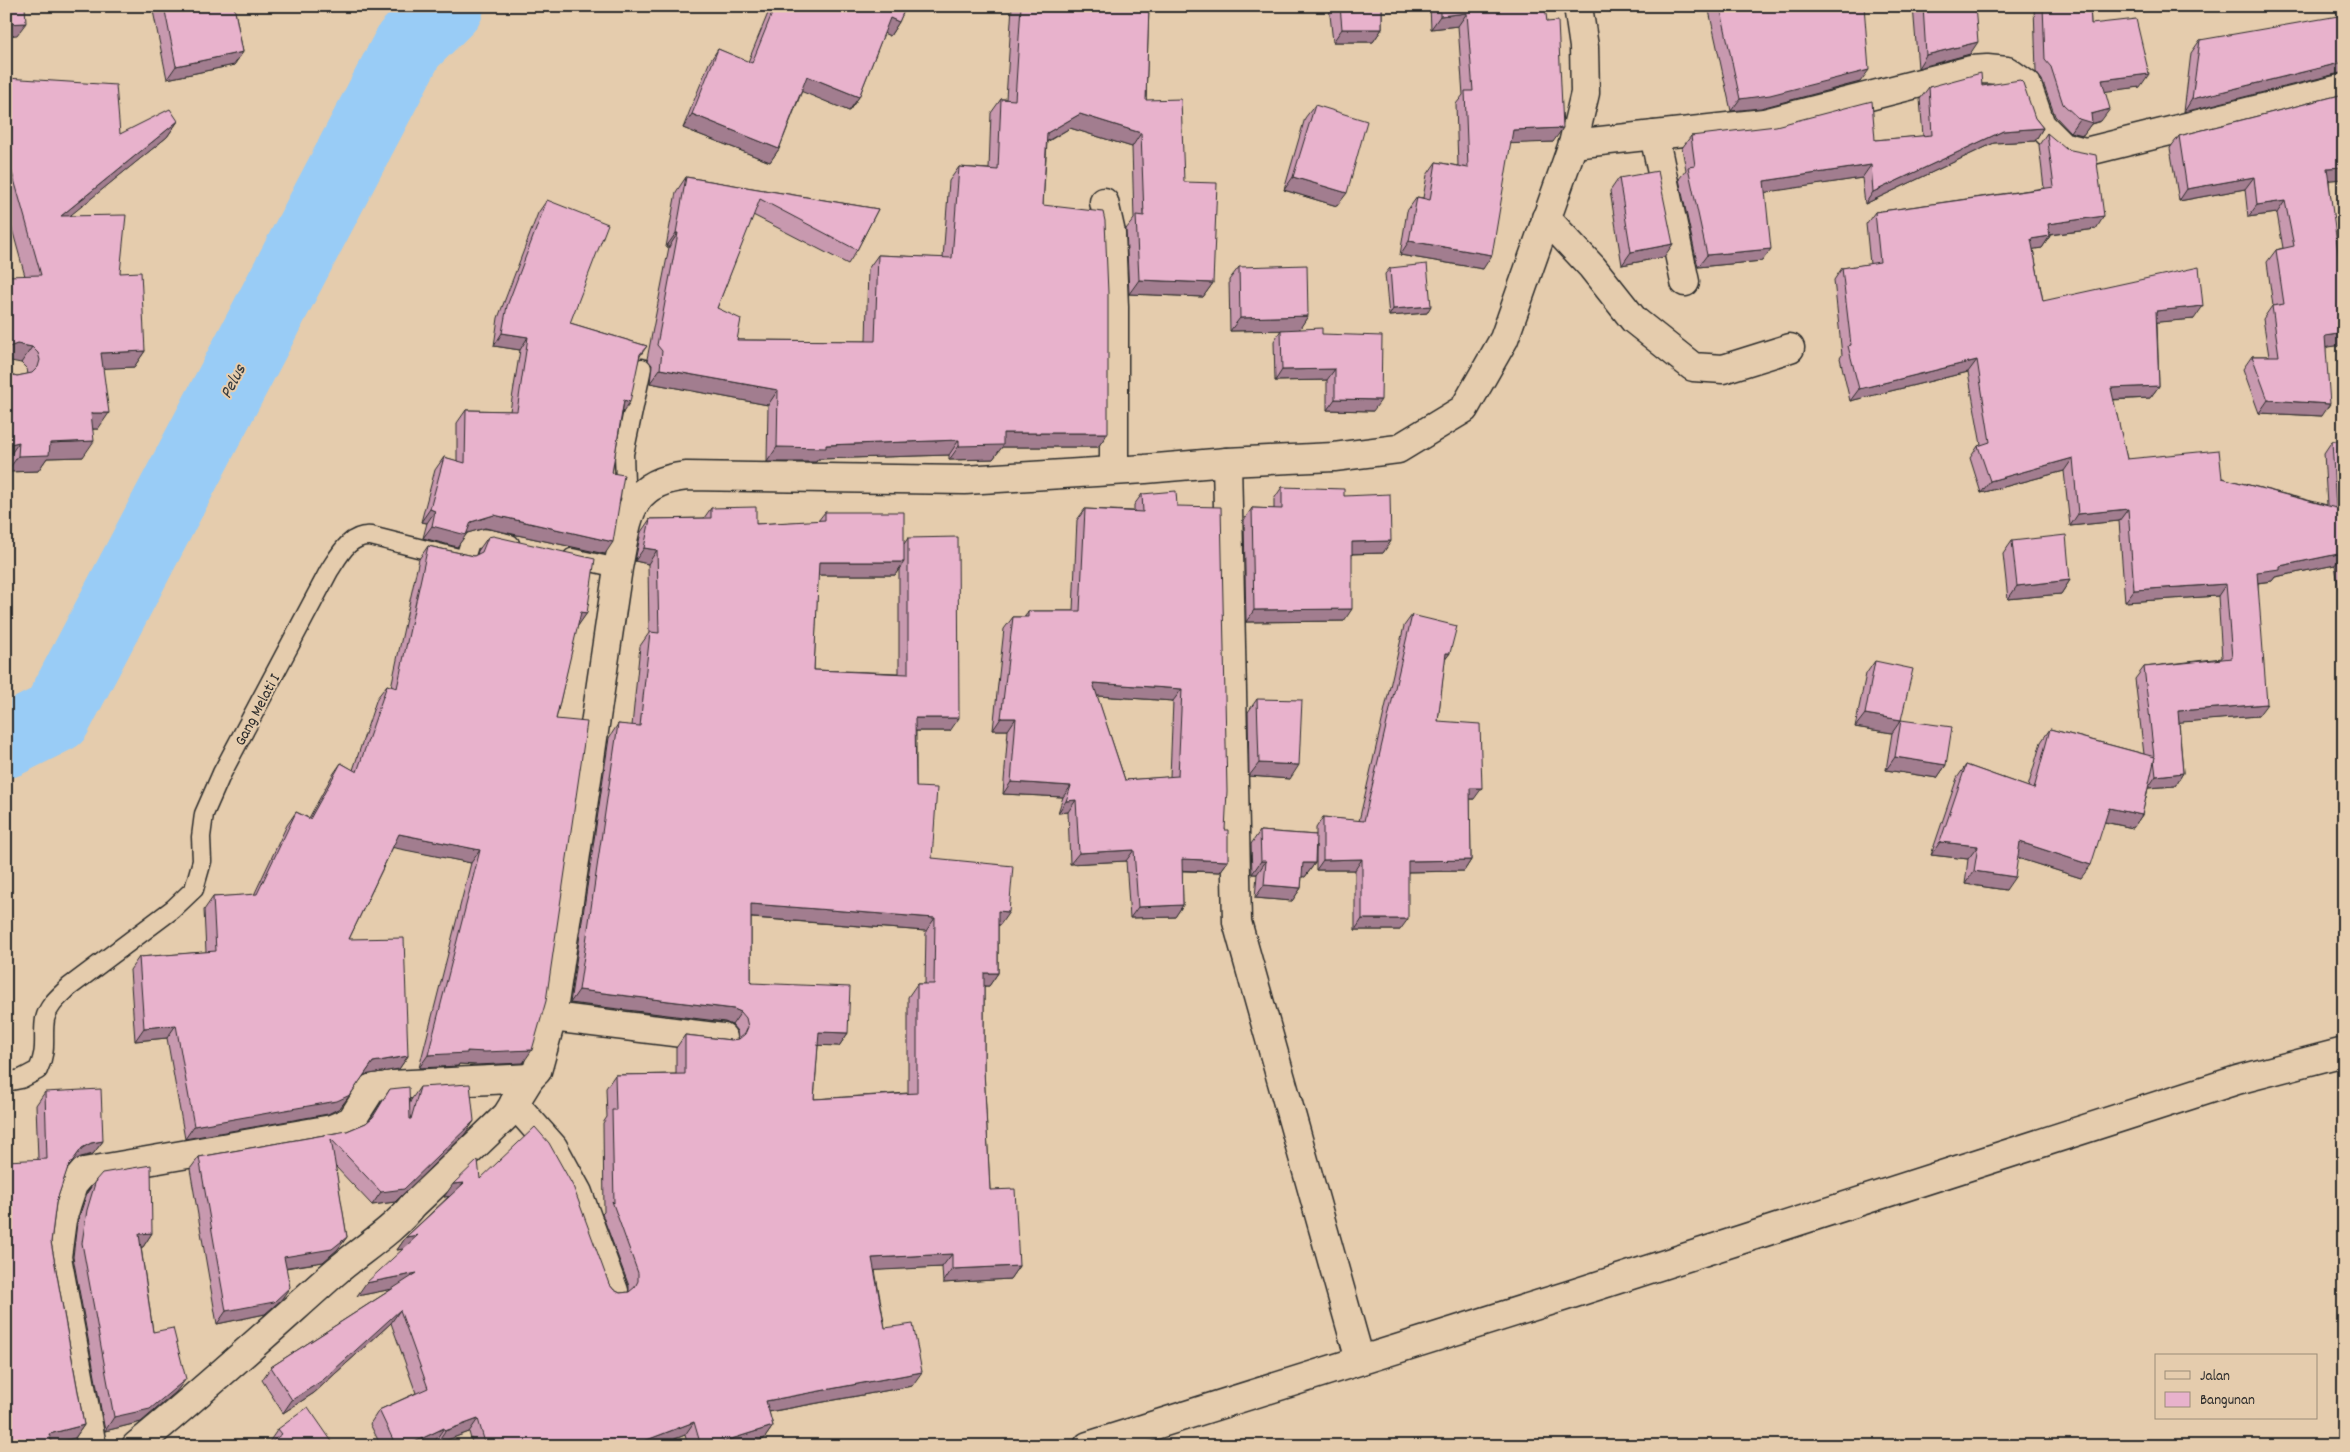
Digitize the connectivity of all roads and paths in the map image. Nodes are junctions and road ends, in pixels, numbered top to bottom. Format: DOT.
graph roads {
  1 [pos="1578,6"];
  2 [pos="2344,88"];
  3 [pos="1654,135"];
  4 [pos="1573,144"];
  5 [pos="1104,202"];
  6 [pos="1546,218"];
  7 [pos="1685,282"];
  8 [pos="1790,348"];
  9 [pos="642,368"];
  10 [pos="1227,462"];
  11 [pos="1114,470"];
  12 [pos="632,504"];
  13 [pos="531,548"];
  14 [pos="560,555"];
  15 [pos="618,568"];
  16 [pos="552,1017"];
  17 [pos="723,1038"];
  18 [pos="2344,1052"];
  19 [pos="530,1078"];
  20 [pos="6,1082"];
  21 [pos="514,1103"];
  22 [pos="614,1291"];
  23 [pos="1359,1356"];
  24 [pos="92,1446"];
  25 [pos="136,1446"];
  26 [pos="1088,1446"];
  1 -- 4 [label="street"];
  2 -- 3 [label="street"];
  3 -- 4 [label="street"];
  3 -- 7 [label="street"];
  4 -- 6 [label="street"];
  5 -- 11 [label="street"];
  6 -- 8 [label="street"];
  6 -- 10 [label="street"];
  9 -- 12 [label="lane"];
  10 -- 11 [label="street"];
  10 -- 23 [label="street"];
  11 -- 12 [label="street"];
  12 -- 15 [label="street"];
  13 -- 20 [label="lane, Gang Melati I"];
  14 -- 15 [label="lane"];
  15 -- 16 [label="street"];
  16 -- 17 [label="street"];
  16 -- 19 [label="street"];
  18 -- 23 [label="street"];
  19 -- 21 [label="street"];
  19 -- 24 [label="street"];
  21 -- 22 [label="street"];
  21 -- 25 [label="street"];
  23 -- 26 [label="street"];
}
